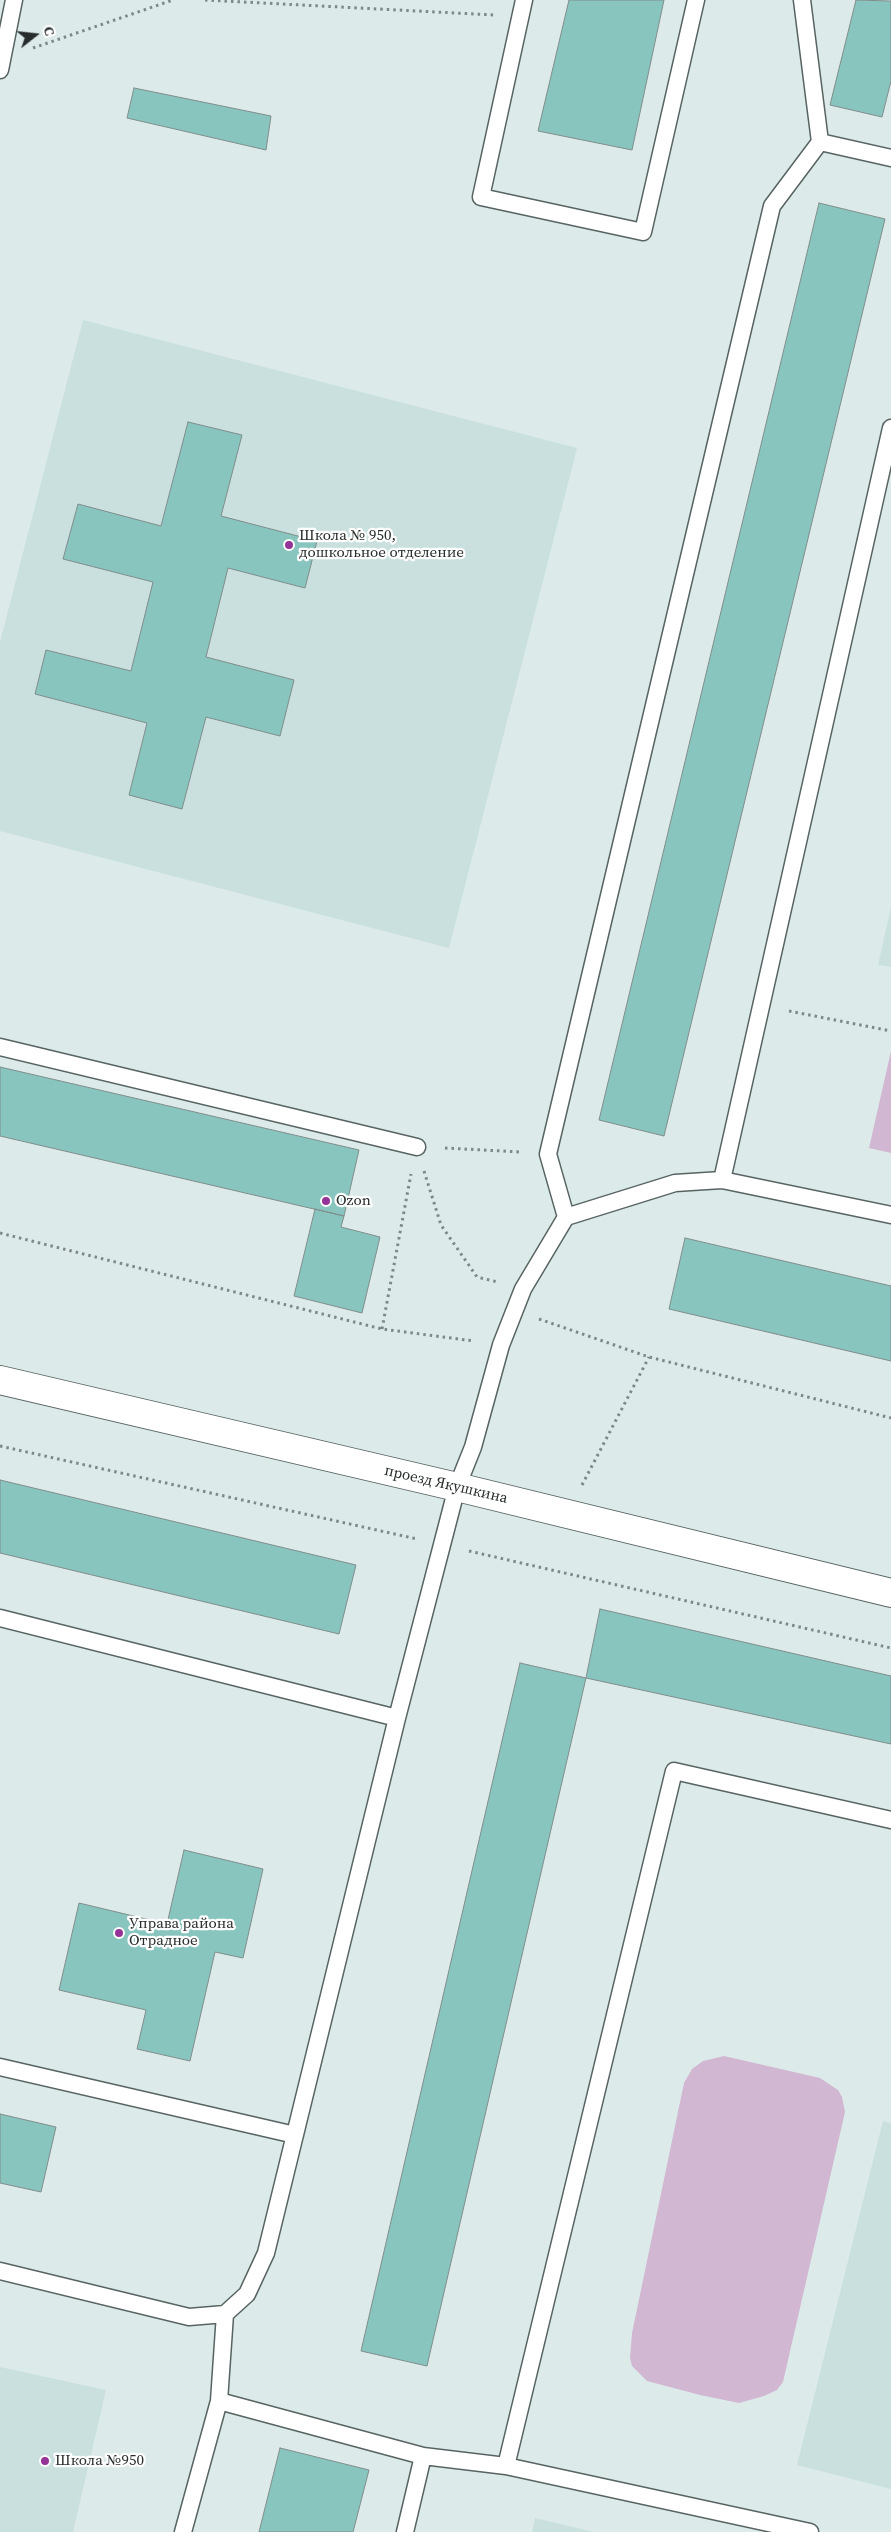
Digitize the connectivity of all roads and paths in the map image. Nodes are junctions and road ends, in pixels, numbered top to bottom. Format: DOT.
graph roads {
  1 [pos="14,0"];
  2 [pos="173,0"];
  3 [pos="204,0"];
  4 [pos="524,0"];
  5 [pos="696,0"];
  6 [pos="802,0"];
  7 [pos="521,16"];
  8 [pos="1,64"];
  9 [pos="820,142"];
  10 [pos="891,158"];
  11 [pos="891,428"];
  12 [pos="760,1005"];
  13 [pos="891,1032"];
  14 [pos="0,1046"];
  15 [pos="417,1147"];
  16 [pos="548,1154"];
  17 [pos="722,1180"];
  18 [pos="891,1215"];
  19 [pos="566,1217"];
  20 [pos="0,1233"];
  21 [pos="523,1289"];
  22 [pos="515,1311"];
  23 [pos="382,1329"];
  24 [pos="501,1345"];
  25 [pos="649,1357"];
  26 [pos="0,1380"];
  27 [pos="891,1418"];
  28 [pos="457,1487"];
  29 [pos="567,1514"];
  30 [pos="891,1593"];
  31 [pos="0,1618"];
  32 [pos="396,1718"];
  33 [pos="891,1820"];
  34 [pos="0,2067"];
  35 [pos="295,2135"];
  36 [pos="0,2271"];
  37 [pos="226,2314"];
  38 [pos="218,2401"];
  39 [pos="423,2456"];
  40 [pos="506,2466"];
  41 [pos="183,2532"];
  42 [pos="405,2532"];
  43 [pos="810,2532"];
  1 -- 8 [label="lane"];
  2 -- 8 [label="path"];
  3 -- 7 [label="path"];
  4 -- 7 [label="lane"];
  5 -- 7 [label="lane"];
  6 -- 9 [label="lane"];
  9 -- 10 [label="lane"];
  9 -- 16 [label="lane"];
  11 -- 12 [label="lane"];
  12 -- 13 [label="path"];
  12 -- 17 [label="lane"];
  14 -- 15 [label="lane"];
  15 -- 16 [label="path"];
  15 -- 21 [label="path"];
  15 -- 23 [label="path"];
  16 -- 19 [label="lane"];
  17 -- 18 [label="lane"];
  17 -- 19 [label="lane"];
  19 -- 21 [label="lane"];
  20 -- 23 [label="path"];
  21 -- 22 [label="lane"];
  22 -- 24 [label="lane"];
  22 -- 25 [label="path"];
  23 -- 24 [label="path"];
  24 -- 28 [label="lane"];
  25 -- 27 [label="path"];
  25 -- 29 [label="path"];
  26 -- 28 [label="street, проезд Якушкина"];
  28 -- 29 [label="street, проезд Якушкина"];
  28 -- 32 [label="lane"];
  29 -- 30 [label="street, проезд Якушкина"];
  31 -- 32 [label="lane"];
  32 -- 35 [label="lane"];
  33 -- 40 [label="lane"];
  34 -- 35 [label="lane"];
  35 -- 37 [label="lane"];
  36 -- 37 [label="lane"];
  37 -- 38 [label="lane"];
  38 -- 39 [label="lane"];
  38 -- 41 [label="lane"];
  39 -- 40 [label="lane"];
  39 -- 42 [label="lane"];
  40 -- 43 [label="lane"];
}
